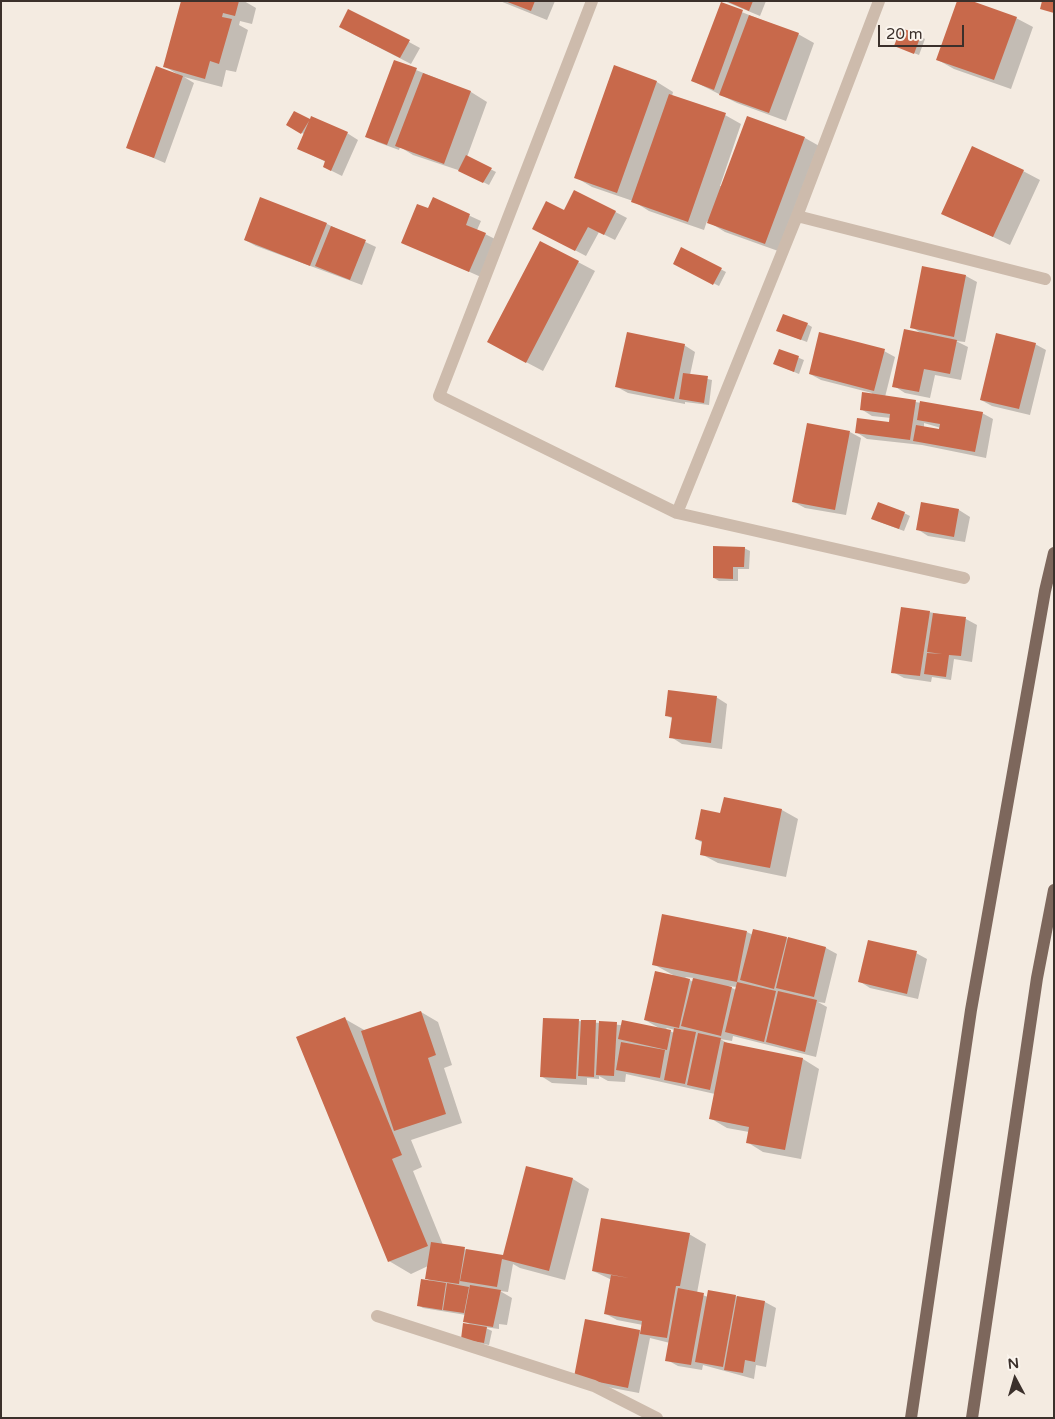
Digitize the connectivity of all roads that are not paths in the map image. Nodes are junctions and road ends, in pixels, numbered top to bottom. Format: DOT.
graph roads {
  1 [pos="592,1"];
  2 [pos="880,1"];
  3 [pos="797,216"];
  4 [pos="1045,280"];
  5 [pos="677,513"];
  6 [pos="1054,553"];
  7 [pos="964,578"];
  8 [pos="1054,890"];
  9 [pos="377,1316"];
  10 [pos="658,1418"];
  11 [pos="911,1418"];
  12 [pos="972,1418"];
  1 -- 5 [label="street"];
  2 -- 3 [label="street"];
  3 -- 4 [label="street"];
  3 -- 5 [label="street"];
  5 -- 7 [label="street"];
  6 -- 11 [label="main road"];
  8 -- 12 [label="main road"];
  9 -- 10 [label="street"];
}
